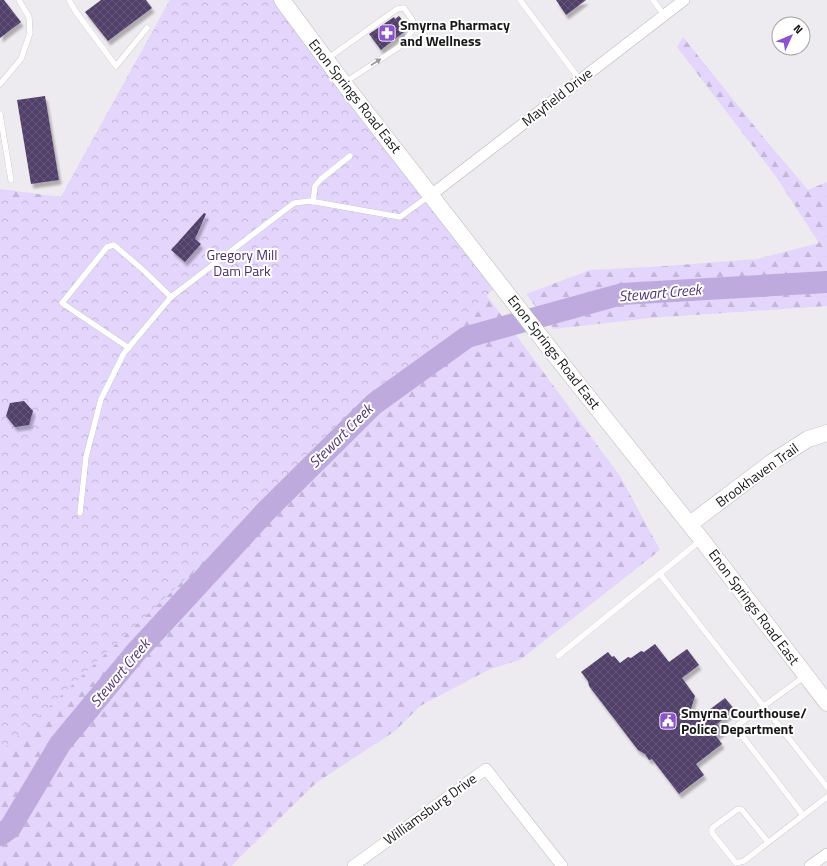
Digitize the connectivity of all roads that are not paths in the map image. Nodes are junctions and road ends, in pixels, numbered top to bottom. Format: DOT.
graph roads {
  1 [pos="19,0"];
  2 [pos="69,0"];
  3 [pos="282,0"];
  4 [pos="520,0"];
  5 [pos="653,0"];
  6 [pos="684,0"];
  7 [pos="664,15"];
  8 [pos="147,28"];
  9 [pos="326,60"];
  10 [pos="580,80"];
  11 [pos="344,83"];
  12 [pos="0,84"];
  13 [pos="0,114"];
  14 [pos="350,156"];
  15 [pos="11,180"];
  16 [pos="431,194"];
  17 [pos="313,202"];
  18 [pos="172,297"];
  19 [pos="129,348"];
  20 [pos="827,433"];
  21 [pos="80,512"];
  22 [pos="690,524"];
  23 [pos="702,540"];
  24 [pos="660,574"];
  25 [pos="558,656"];
  26 [pos="806,675"];
  27 [pos="827,703"];
  28 [pos="763,706"];
  29 [pos="827,788"];
  30 [pos="827,797"];
  31 [pos="803,815"];
  32 [pos="768,842"];
  33 [pos="827,854"];
  34 [pos="353,866"];
  35 [pos="562,866"];
  36 [pos="810,866"];
  1 -- 12 [label="lane"];
  2 -- 8 [label="lane"];
  3 -- 9 [label="street, Enon Springs Road East"];
  4 -- 10 [label="lane"];
  5 -- 7 [label="lane"];
  6 -- 7 [label="street, Mayfield Drive"];
  7 -- 10 [label="street, Mayfield Drive"];
  9 -- 11 [label="street, Enon Springs Road East"];
  11 -- 9 [label="lane, one-way"];
  10 -- 16 [label="street, Mayfield Drive"];
  11 -- 16 [label="street, Enon Springs Road East"];
  13 -- 15 [label="lane"];
  14 -- 17 [label="lane"];
  16 -- 17 [label="lane"];
  16 -- 22 [label="street, Enon Springs Road East"];
  17 -- 18 [label="lane"];
  18 -- 19 [label="lane"];
  18 -- 19 [label="lane"];
  19 -- 21 [label="lane"];
  20 -- 22 [label="street, Brookhaven Trail"];
  22 -- 23 [label="street, Enon Springs Road East"];
  23 -- 24 [label="lane"];
  23 -- 26 [label="street, Enon Springs Road East"];
  24 -- 25 [label="lane"];
  24 -- 28 [label="lane"];
  26 -- 27 [label="street, Enon Springs Road East"];
  26 -- 28 [label="lane"];
  28 -- 29 [label="lane"];
  28 -- 31 [label="lane"];
  30 -- 31 [label="lane"];
  31 -- 32 [label="lane"];
  32 -- 32 [label="lane"];
  33 -- 36 [label="street"];
  34 -- 35 [label="street, Williamsburg Drive"];
}
